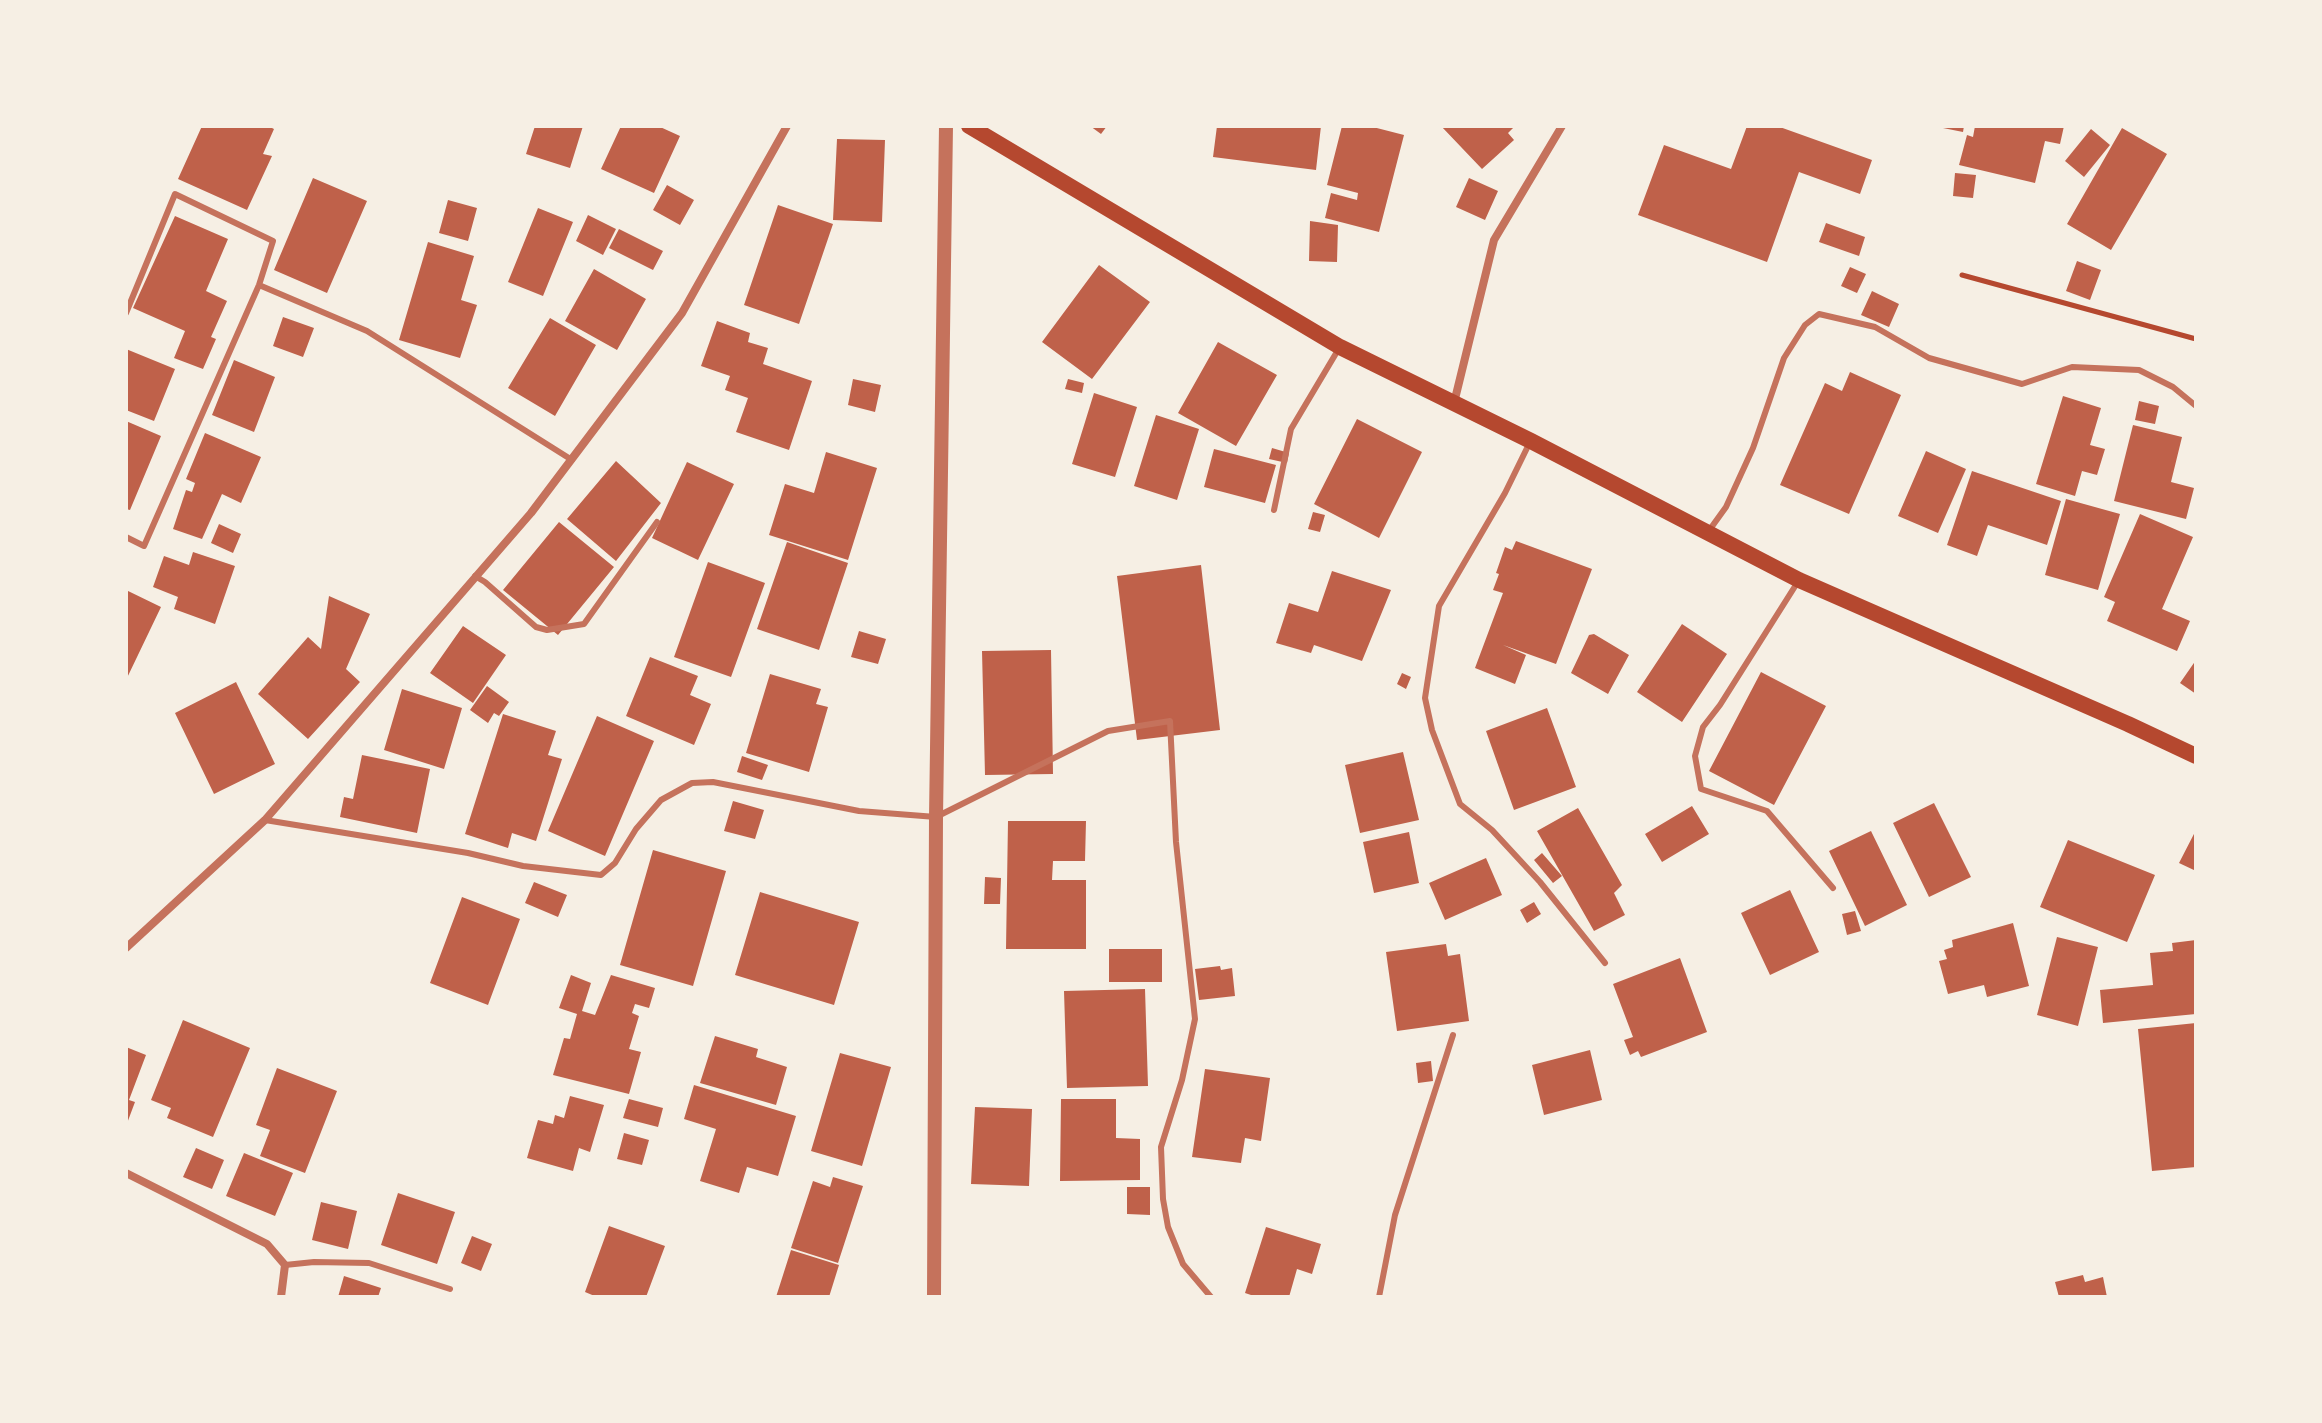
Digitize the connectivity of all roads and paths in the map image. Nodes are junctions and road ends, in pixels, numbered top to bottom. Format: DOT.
graph roads {
  1 [pos="787,126"];
  2 [pos="946,126"];
  3 [pos="969,126"];
  4 [pos="1562,126"];
  5 [pos="1962,275"];
  6 [pos="259,285"];
  7 [pos="126,313"];
  8 [pos="2196,339"];
  9 [pos="1340,347"];
  10 [pos="1454,404"];
  11 [pos="2196,406"];
  12 [pos="1531,441"];
  13 [pos="572,460"];
  14 [pos="1274,510"];
  15 [pos="657,522"];
  16 [pos="1707,534"];
  17 [pos="126,537"];
  18 [pos="475,576"];
  19 [pos="1799,580"];
  20 [pos="2196,756"];
  21 [pos="936,817"];
  22 [pos="265,820"];
  23 [pos="1833,888"];
  24 [pos="126,948"];
  25 [pos="1605,963"];
  26 [pos="1453,1035"];
  27 [pos="126,1173"];
  28 [pos="285,1265"];
  29 [pos="450,1289"];
  30 [pos="281,1297"];
  31 [pos="934,1297"];
  32 [pos="1211,1297"];
  33 [pos="1379,1297"];
  1 -- 13 [label="street"];
  2 -- 21 [label="street"];
  3 -- 9 [label="main road"];
  4 -- 10 [label="street"];
  5 -- 8 [label="path"];
  6 -- 7 [label="lane"];
  6 -- 13 [label="lane"];
  6 -- 17 [label="lane"];
  9 -- 10 [label="main road"];
  9 -- 14 [label="lane"];
  10 -- 12 [label="main road"];
  11 -- 16 [label="lane"];
  12 -- 16 [label="main road"];
  12 -- 25 [label="lane"];
  13 -- 18 [label="street"];
  15 -- 18 [label="lane"];
  16 -- 19 [label="main road"];
  18 -- 22 [label="street"];
  19 -- 20 [label="main road"];
  19 -- 23 [label="lane"];
  21 -- 22 [label="lane"];
  21 -- 31 [label="street"];
  21 -- 32 [label="lane"];
  22 -- 24 [label="street"];
  26 -- 33 [label="lane"];
  27 -- 28 [label="street"];
  28 -- 29 [label="lane"];
  28 -- 30 [label="street"];
}
